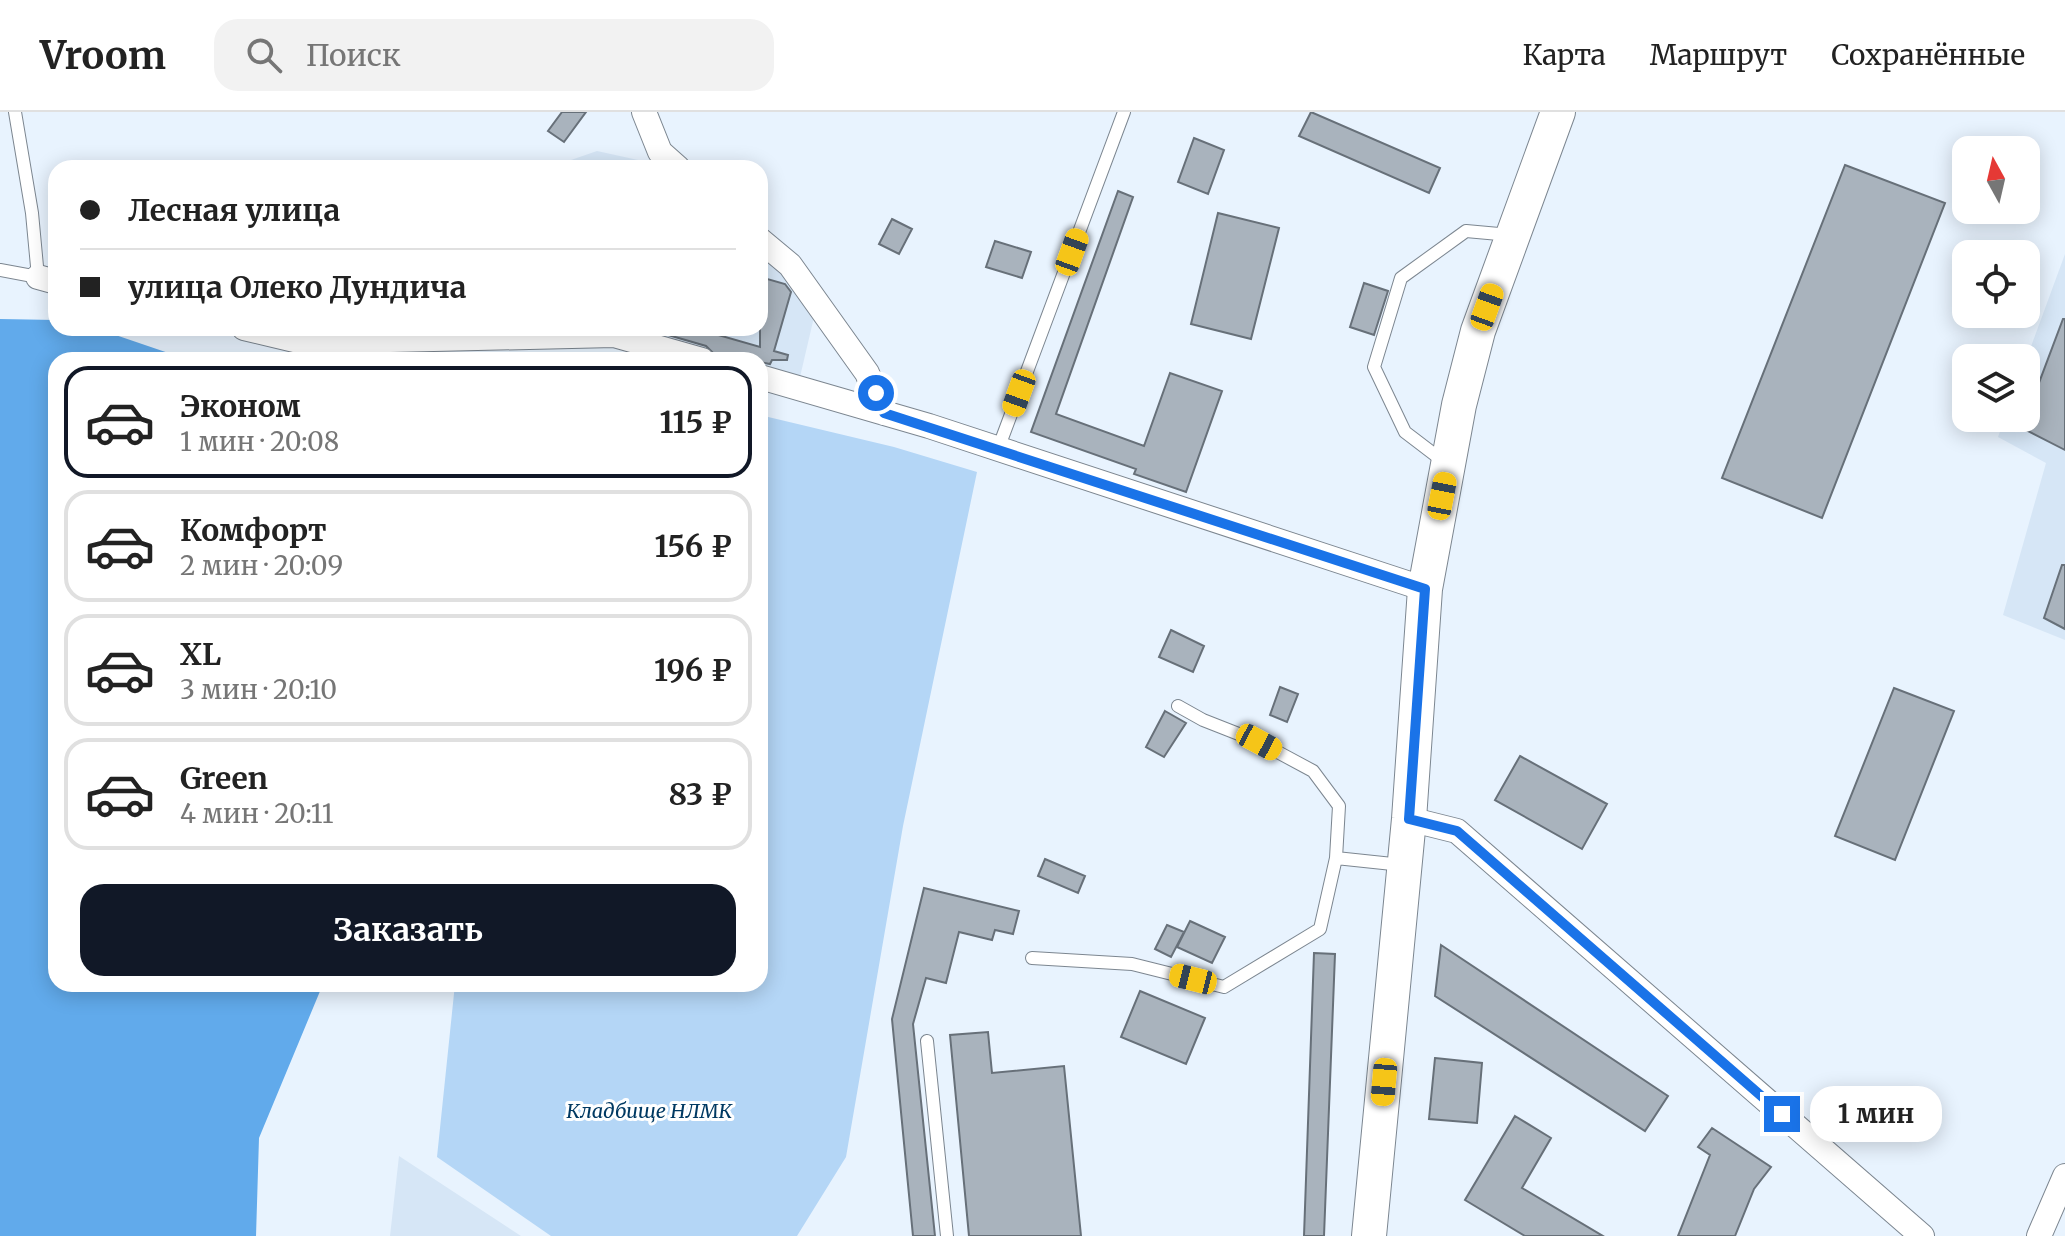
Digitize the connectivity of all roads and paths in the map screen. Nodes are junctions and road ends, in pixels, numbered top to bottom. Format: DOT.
graph roads {
  1 [pos="15,112"];
  2 [pos="644,112"];
  3 [pos="1124,112"];
  4 [pos="1558,112"];
  5 [pos="669,160"];
  6 [pos="1513,235"];
  7 [pos="768,247"];
  8 [pos="0,270"];
  9 [pos="47,279"];
  10 [pos="278,336"];
  11 [pos="570,336"];
  12 [pos="618,336"];
  13 [pos="674,352"];
  14 [pos="768,379"];
  15 [pos="884,413"];
  16 [pos="998,449"];
  17 [pos="1448,465"];
  18 [pos="1425,589"];
  19 [pos="1178,706"];
  20 [pos="1409,819"];
  21 [pos="1336,858"];
  22 [pos="1405,866"];
  23 [pos="1032,958"];
  24 [pos="927,1041"];
  25 [pos="2065,1176"];
  26 [pos="947,1236"];
  27 [pos="1369,1236"];
  28 [pos="1922,1236"];
  29 [pos="2039,1236"];
  1 -- 9 [label="lane"];
  2 -- 5 [label="street"];
  3 -- 16 [label="lane"];
  4 -- 6 [label="main road"];
  6 -- 17 [label="main road"];
  6 -- 17 [label="lane"];
  7 -- 15 [label="street"];
  8 -- 9 [label="lane"];
  10 -- 11 [label="street"];
  12 -- 13 [label="street"];
  14 -- 15 [label="street"];
  15 -- 16 [label="street"];
  16 -- 18 [label="street"];
  17 -- 18 [label="main road"];
  18 -- 20 [label="main road"];
  19 -- 21 [label="lane"];
  20 -- 22 [label="main road"];
  20 -- 28 [label="street"];
  21 -- 22 [label="lane"];
  21 -- 23 [label="lane"];
  22 -- 27 [label="main road"];
  24 -- 26 [label="lane"];
  25 -- 29 [label="street"];
}
